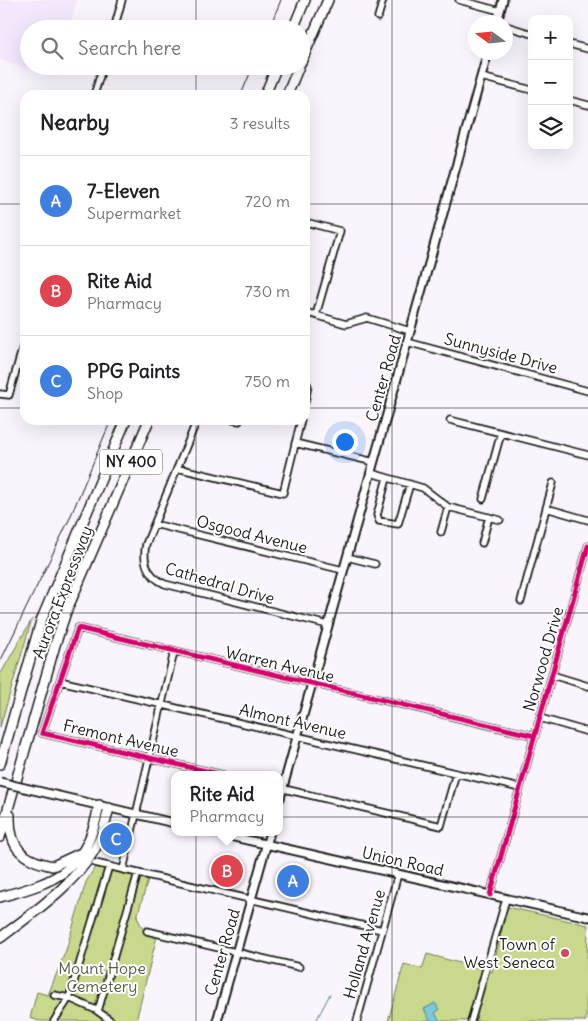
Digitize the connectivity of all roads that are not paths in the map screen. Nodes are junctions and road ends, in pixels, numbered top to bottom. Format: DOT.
graph roads {
  1 [pos="122,0"];
  2 [pos="305,0"];
  3 [pos="328,0"];
  4 [pos="383,0"];
  5 [pos="459,0"];
  6 [pos="503,0"];
  7 [pos="500,11"];
  8 [pos="499,15"];
  9 [pos="378,17"];
  10 [pos="116,20"];
  11 [pos="297,20"];
  12 [pos="513,28"];
  13 [pos="528,33"];
  14 [pos="310,41"];
  15 [pos="573,45"];
  16 [pos="588,49"];
  17 [pos="486,60"];
  18 [pos="100,75"];
  19 [pos="273,75"];
  20 [pos="296,75"];
  21 [pos="481,77"];
  22 [pos="528,89"];
  23 [pos="96,90"];
  24 [pos="267,90"];
  25 [pos="289,90"];
  26 [pos="573,101"];
  27 [pos="588,105"];
  28 [pos="310,223"];
  29 [pos="310,313"];
  30 [pos="316,315"];
  31 [pos="410,331"];
  32 [pos="407,342"];
  33 [pos="20,356"];
  34 [pos="588,391"];
  35 [pos="0,394"];
  36 [pos="450,420"];
  37 [pos="124,425"];
  38 [pos="147,425"];
  39 [pos="195,425"];
  40 [pos="300,425"];
  41 [pos="501,432"];
  42 [pos="295,443"];
  43 [pos="588,455"];
  44 [pos="374,462"];
  45 [pos="177,468"];
  46 [pos="370,473"];
  47 [pos="386,478"];
  48 [pos="553,483"];
  49 [pos="410,484"];
  50 [pos="483,499"];
  51 [pos="448,507"];
  52 [pos="546,508"];
  53 [pos="489,517"];
  54 [pos="500,520"];
  55 [pos="588,520"];
  56 [pos="154,524"];
  57 [pos="441,532"];
  58 [pos="482,543"];
  59 [pos="588,546"];
  60 [pos="347,557"];
  61 [pos="374,564"];
  62 [pos="343,570"];
  63 [pos="521,601"];
  64 [pos="328,625"];
  65 [pos="174,652"];
  66 [pos="552,675"];
  67 [pos="60,681"];
  68 [pos="312,685"];
  69 [pos="588,686"];
  70 [pos="162,705"];
  71 [pos="540,718"];
  72 [pos="588,732"];
  73 [pos="297,736"];
  74 [pos="535,736"];
  75 [pos="150,758"];
  76 [pos="0,764"];
  77 [pos="206,771"];
  78 [pos="456,773"];
  79 [pos="0,782"];
  80 [pos="283,782"];
  81 [pos="520,788"];
  82 [pos="283,789"];
  83 [pos="10,803"];
  84 [pos="104,806"];
  85 [pos="137,814"];
  86 [pos="171,822"];
  87 [pos="230,836"];
  88 [pos="269,836"];
  89 [pos="0,837"];
  90 [pos="266,844"];
  91 [pos="84,852"];
  92 [pos="95,863"];
  93 [pos="109,866"];
  94 [pos="123,870"];
  95 [pos="76,873"];
  96 [pos="138,873"];
  97 [pos="398,874"];
  98 [pos="490,895"];
  99 [pos="0,897"];
  100 [pos="251,899"];
  101 [pos="506,899"];
  102 [pos="0,902"];
  103 [pos="588,917"];
  104 [pos="382,930"];
  105 [pos="147,931"];
  106 [pos="0,938"];
  107 [pos="236,952"];
  108 [pos="299,967"];
  109 [pos="54,995"];
  110 [pos="69,998"];
  111 [pos="98,1011"];
  112 [pos="54,1021"];
  113 [pos="111,1021"];
  114 [pos="217,1021"];
  115 [pos="357,1021"];
  116 [pos="471,1021"];
  1 -- 10 [label="street"];
  2 -- 11 [label="highway"];
  3 -- 14 [label="highway"];
  4 -- 9 [label="street"];
  5 -- 7 [label="street"];
  6 -- 7 [label="main road"];
  7 -- 8 [label="main road"];
  12 -- 13 [label="street"];
  15 -- 16 [label="street"];
  17 -- 21 [label="main road, Center Road"];
  18 -- 23 [label="street"];
  19 -- 24 [label="highway"];
  20 -- 25 [label="highway"];
  21 -- 22 [label="street"];
  21 -- 31 [label="main road, Center Road"];
  26 -- 27 [label="street"];
  28 -- 30 [label="street"];
  29 -- 30 [label="street"];
  30 -- 31 [label="street"];
  31 -- 32 [label="main road, Center Road"];
  32 -- 34 [label="street, Sunnyside Drive"];
  32 -- 44 [label="main road, Center Road"];
  33 -- 35 [label="street"];
  36 -- 41 [label="street"];
  37 -- 76 [label="highway, Aurora Expressway / NY 400"];
  38 -- 83 [label="highway, Aurora Expressway / NY 400"];
  39 -- 45 [label="street, Cathedral Drive"];
  40 -- 42 [label="street"];
  41 -- 43 [label="street"];
  41 -- 50 [label="street"];
  42 -- 44 [label="street"];
  42 -- 45 [label="street"];
  44 -- 46 [label="main road, Center Road"];
  45 -- 56 [label="street, Cathedral Drive"];
  46 -- 47 [label="street"];
  46 -- 60 [label="main road, Center Road"];
  47 -- 49 [label="street"];
  47 -- 49 [label="street"];
  48 -- 52 [label="street"];
  49 -- 51 [label="street"];
  51 -- 53 [label="street"];
  51 -- 57 [label="street"];
  52 -- 55 [label="street"];
  52 -- 63 [label="street"];
  53 -- 54 [label="street"];
  53 -- 58 [label="street"];
  56 -- 62 [label="street, Osgood Avenue"];
  56 -- 64 [label="street, Cathedral Drive"];
  59 -- 66 [label="street, Norwood Drive"];
  60 -- 61 [label="street"];
  60 -- 62 [label="main road, Center Road"];
  62 -- 64 [label="main road, Center Road"];
  64 -- 68 [label="main road, Center Road"];
  65 -- 67 [label="street, Warren Avenue"];
  65 -- 68 [label="street, Warren Avenue"];
  65 -- 70 [label="street"];
  66 -- 69 [label="street"];
  66 -- 71 [label="street, Norwood Drive"];
  67 -- 70 [label="street, Almont Avenue"];
  67 -- 75 [label="street, Fremont Avenue"];
  68 -- 73 [label="main road, Center Road"];
  68 -- 74 [label="street, Warren Avenue"];
  70 -- 73 [label="street, Almont Avenue"];
  70 -- 75 [label="street"];
  71 -- 72 [label="street"];
  71 -- 74 [label="street, Norwood Drive"];
  73 -- 78 [label="street, Almont Avenue"];
  73 -- 80 [label="main road, Center Road"];
  74 -- 81 [label="street, Norwood Drive"];
  75 -- 77 [label="street, Fremont Avenue"];
  75 -- 85 [label="street"];
  78 -- 81 [label="street, Almont Avenue"];
  78 -- 82 [label="street"];
  79 -- 84 [label="main road, bridge"];
  81 -- 98 [label="street, Norwood Drive"];
  83 -- 89 [label="highway, Aurora Expressway / NY 400"];
  83 -- 91 [label="highway"];
  84 -- 85 [label="main road"];
  84 -- 91 [label="highway"];
  84 -- 95 [label="highway"];
  85 -- 86 [label="main road"];
  85 -- 94 [label="street"];
  87 -- 90 [label="main road, Union Road"];
  88 -- 90 [label="main road, Center Road"];
  90 -- 97 [label="main road, Union Road"];
  90 -- 100 [label="main road, Center Road"];
  91 -- 99 [label="highway"];
  92 -- 93 [label="street"];
  93 -- 94 [label="street"];
  93 -- 110 [label="street"];
  94 -- 96 [label="street"];
  95 -- 102 [label="highway"];
  95 -- 106 [label="highway"];
  96 -- 100 [label="street"];
  96 -- 111 [label="street"];
  97 -- 98 [label="main road, Union Road"];
  97 -- 104 [label="street, Holland Avenue"];
  98 -- 101 [label="main road, Union Road"];
  100 -- 104 [label="street"];
  100 -- 107 [label="main road, Center Road"];
  101 -- 103 [label="main road, Union Road"];
  101 -- 116 [label="street"];
  104 -- 115 [label="street, Holland Avenue"];
  105 -- 107 [label="street"];
  107 -- 108 [label="street"];
  107 -- 114 [label="main road, Center Road"];
  109 -- 110 [label="street"];
  110 -- 111 [label="street"];
  110 -- 112 [label="street"];
  111 -- 113 [label="street"];
}
